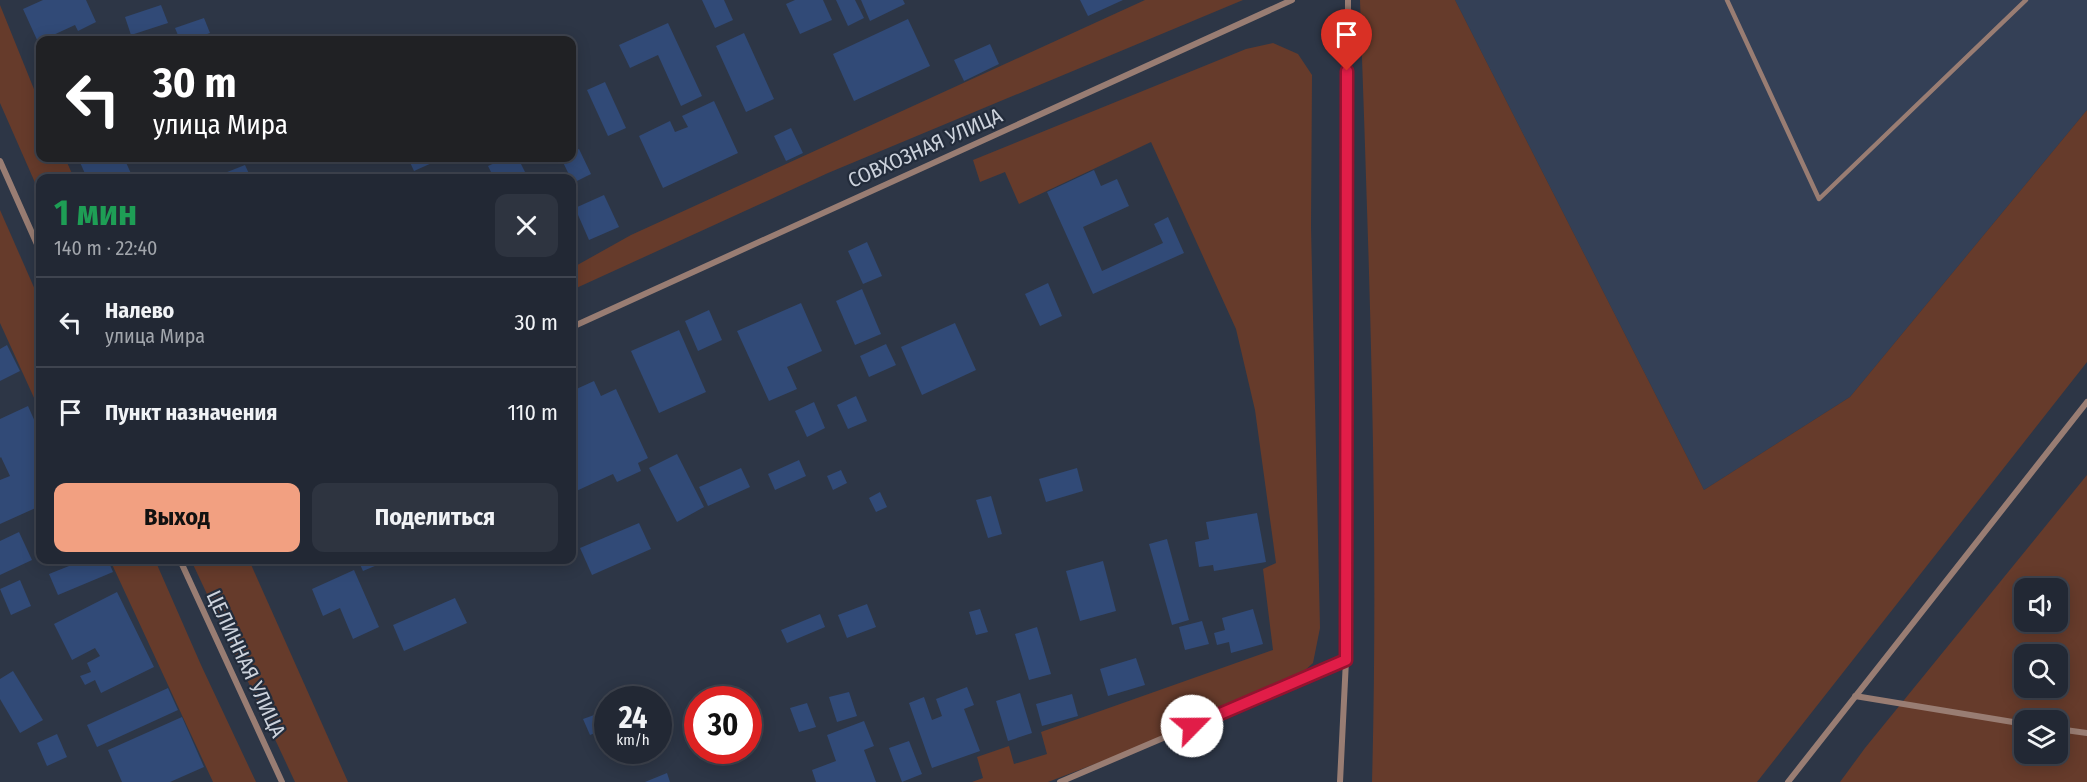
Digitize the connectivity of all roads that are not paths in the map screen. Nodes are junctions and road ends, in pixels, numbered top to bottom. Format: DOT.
graph roads {
  1 [pos="1292,0"];
  2 [pos="1348,0"];
  3 [pos="1727,0"];
  4 [pos="2026,0"];
  5 [pos="0,161"];
  6 [pos="36,242"];
  7 [pos="576,325"];
  8 [pos="2087,402"];
  9 [pos="182,564"];
  10 [pos="1346,660"];
  11 [pos="1855,696"];
  12 [pos="2014,722"];
  13 [pos="2068,731"];
  14 [pos="2087,734"];
  15 [pos="282,782"];
  16 [pos="1060,782"];
  17 [pos="1340,782"];
  18 [pos="1788,782"];
  1 -- 7 [label="street, СОВХОЗНАЯ УЛИЦА"];
  2 -- 10 [label="street"];
  3 -- 4 [label="lane"];
  5 -- 6 [label="street"];
  8 -- 11 [label="street"];
  9 -- 15 [label="street, ЦЕЛИННАЯ УЛИЦА"];
  10 -- 16 [label="street"];
  10 -- 17 [label="street"];
  11 -- 12 [label="street"];
  11 -- 18 [label="street"];
  13 -- 14 [label="street"];
}
